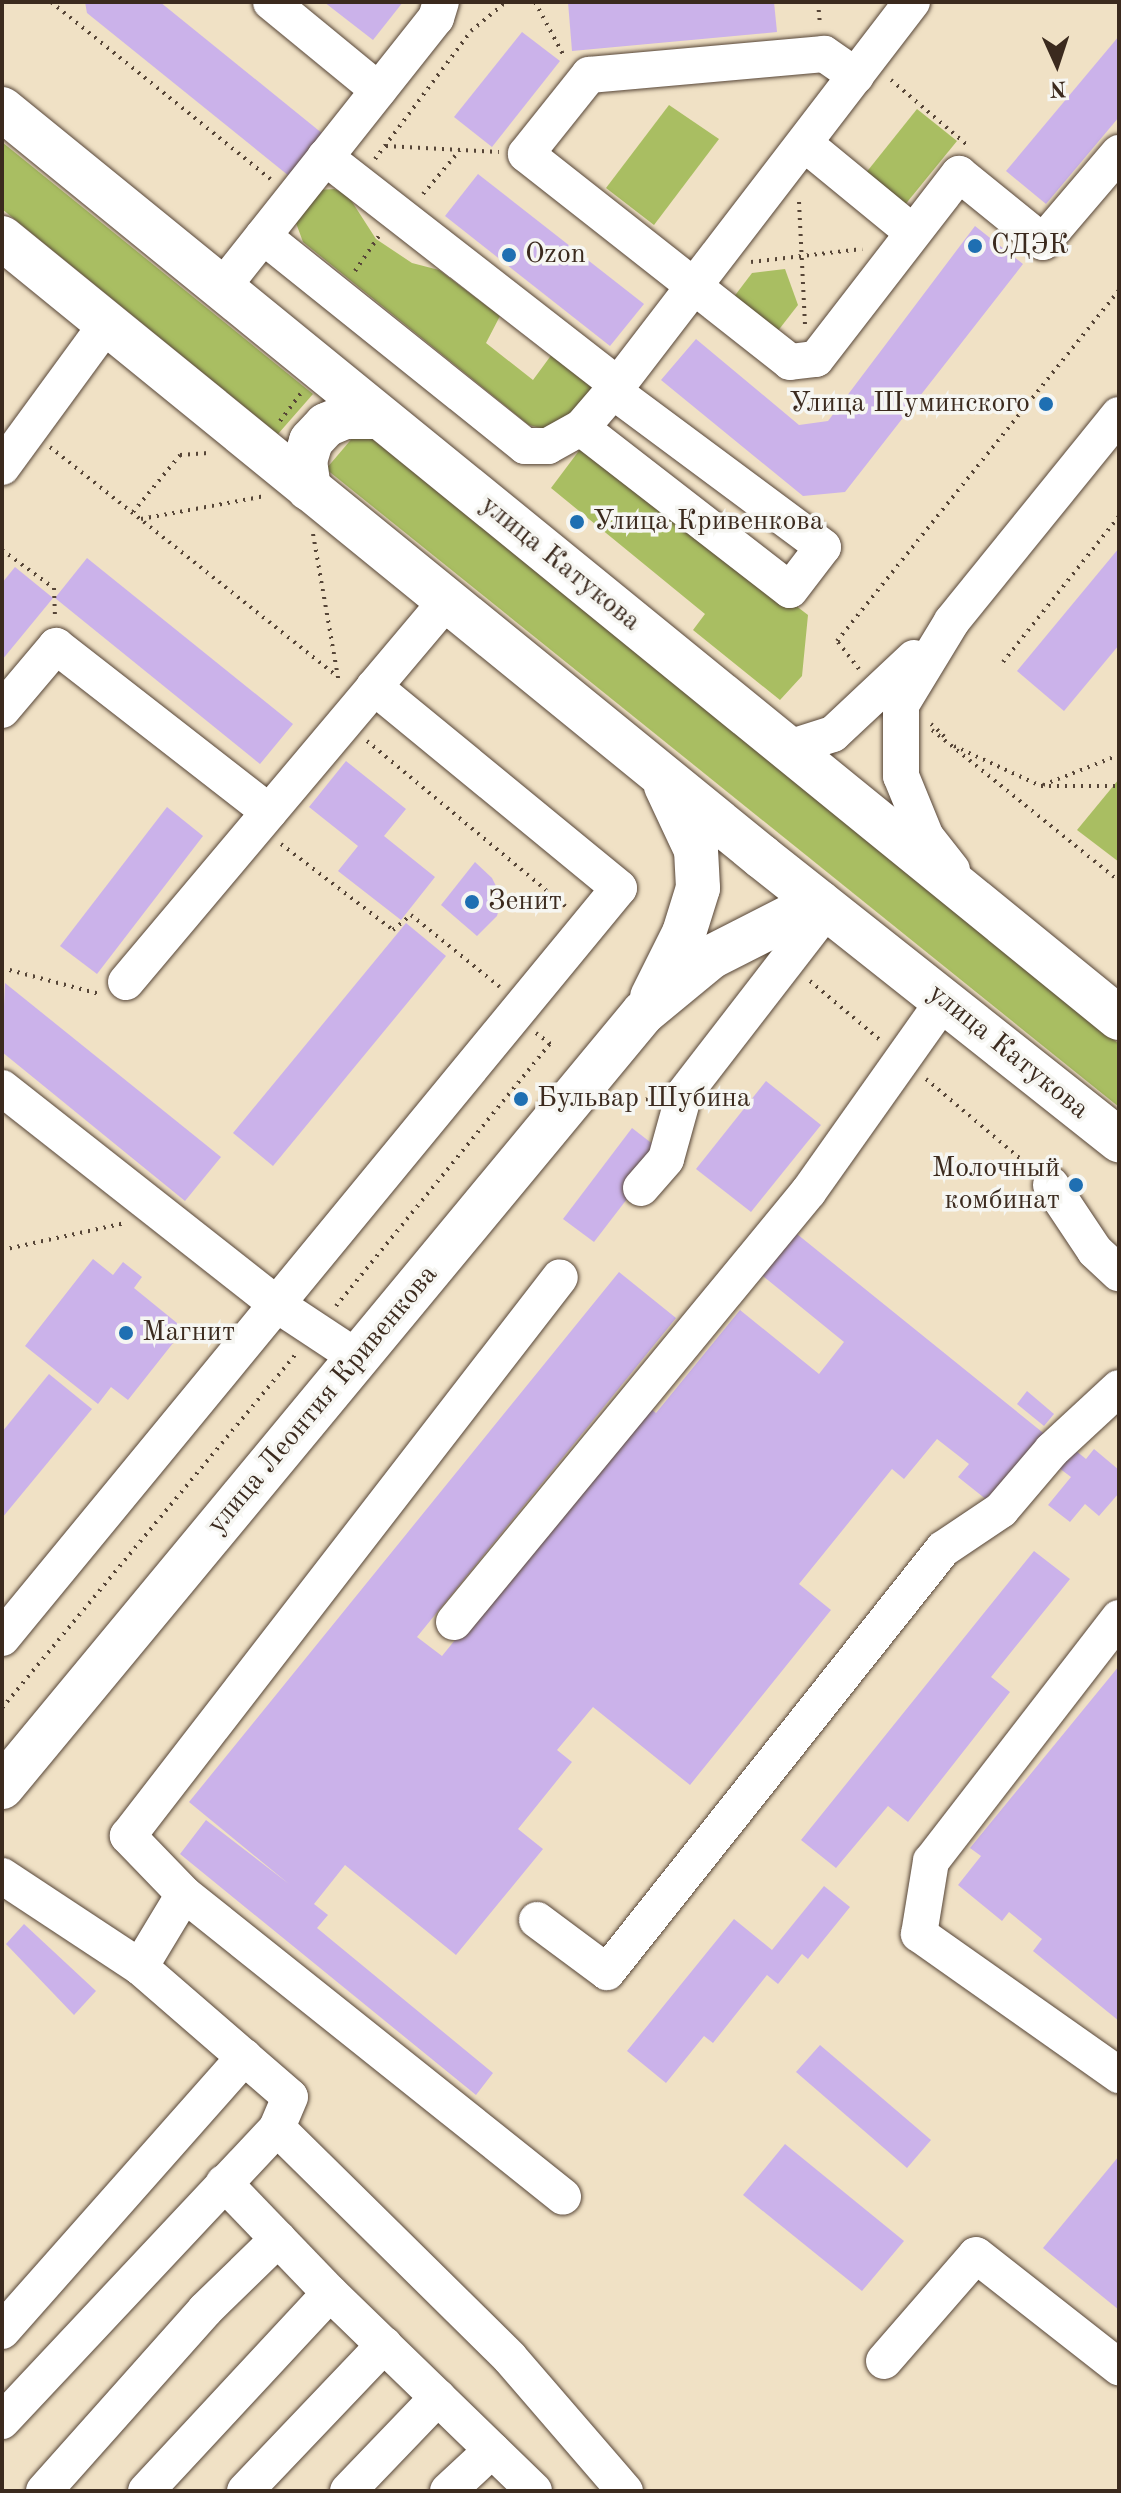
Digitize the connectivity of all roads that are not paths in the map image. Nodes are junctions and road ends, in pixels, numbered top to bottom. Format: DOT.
graph roads {
  1 [pos="271,2"];
  2 [pos="441,2"];
  3 [pos="912,2"];
  4 [pos="861,68"];
  5 [pos="378,90"];
  6 [pos="2,109"];
  7 [pos="801,150"];
  8 [pos="1119,153"];
  9 [pos="325,157"];
  10 [pos="263,236"];
  11 [pos="2,238"];
  12 [pos="906,238"];
  13 [pos="701,278"];
  14 [pos="221,289"];
  15 [pos="108,322"];
  16 [pos="616,388"];
  17 [pos="1119,415"];
  18 [pos="378,417"];
  19 [pos="581,428"];
  20 [pos="2,467"];
  21 [pos="296,504"];
  22 [pos="448,599"];
  23 [pos="374,687"];
  24 [pos="902,707"];
  25 [pos="2,710"];
  26 [pos="789,748"];
  27 [pos="659,773"];
  28 [pos="263,819"];
  29 [pos="977,903"];
  30 [pos="823,906"];
  31 [pos="126,982"];
  32 [pos="944,1000"];
  33 [pos="643,1013"];
  34 [pos="1119,1018"];
  35 [pos="2,1088"];
  36 [pos="1119,1140"];
  37 [pos="1051,1185"];
  38 [pos="641,1188"];
  39 [pos="1119,1273"];
  40 [pos="560,1277"];
  41 [pos="279,1306"];
  42 [pos="358,1358"];
  43 [pos="1119,1388"];
  44 [pos="1119,1618"];
  45 [pos="454,1622"];
  46 [pos="2,1638"];
  47 [pos="2,1787"];
  48 [pos="2,1876"];
  49 [pos="184,1894"];
  50 [pos="537,1920"];
  51 [pos="140,1967"];
  52 [pos="244,2057"];
  53 [pos="1119,2075"];
  54 [pos="277,2128"];
  55 [pos="224,2183"];
  56 [pos="563,2197"];
  57 [pos="278,2239"];
  58 [pos="330,2293"];
  59 [pos="2,2331"];
  60 [pos="384,2345"];
  61 [pos="884,2361"];
  62 [pos="1119,2367"];
  63 [pos="438,2397"];
  64 [pos="6,2409"];
  65 [pos="492,2450"];
  66 [pos="44,2491"];
  67 [pos="146,2491"];
  68 [pos="245,2491"];
  69 [pos="348,2491"];
  70 [pos="448,2491"];
  71 [pos="534,2491"];
  72 [pos="625,2491"];
  1 -- 5 [label="street"];
  2 -- 5 [label="street"];
  3 -- 4 [label="street"];
  4 -- 7 [label="street"];
  4 -- 13 [label="street"];
  5 -- 9 [label="street"];
  6 -- 14 [label="main road, улица Катукова"];
  7 -- 12 [label="street"];
  7 -- 13 [label="street"];
  8 -- 12 [label="street"];
  9 -- 10 [label="street"];
  9 -- 16 [label="street"];
  10 -- 14 [label="street"];
  10 -- 19 [label="street"];
  11 -- 15 [label="main road, улица Катукова"];
  12 -- 13 [label="street"];
  13 -- 16 [label="street"];
  14 -- 18 [label="main road, улица Катукова"];
  15 -- 20 [label="street"];
  15 -- 21 [label="main road, улица Катукова"];
  16 -- 19 [label="street"];
  16 -- 19 [label="street"];
  17 -- 24 [label="street"];
  18 -- 21 [label="main road"];
  18 -- 26 [label="main road, улица Катукова"];
  21 -- 22 [label="main road, улица Катукова"];
  22 -- 23 [label="street"];
  22 -- 27 [label="main road, улица Катукова"];
  23 -- 28 [label="street"];
  23 -- 41 [label="street"];
  24 -- 26 [label="street"];
  24 -- 29 [label="street"];
  25 -- 28 [label="street"];
  26 -- 29 [label="main road, улица Катукова"];
  27 -- 30 [label="main road, улица Катукова"];
  27 -- 33 [label="main road"];
  28 -- 31 [label="street"];
  29 -- 34 [label="main road, улица Катукова"];
  30 -- 32 [label="main road, улица Катукова"];
  30 -- 33 [label="main road"];
  30 -- 38 [label="street"];
  32 -- 36 [label="main road, улица Катукова"];
  32 -- 45 [label="street"];
  33 -- 42 [label="main road, улица Леонтия Кривенкова"];
  35 -- 41 [label="street"];
  37 -- 39 [label="street"];
  40 -- 49 [label="street"];
  41 -- 42 [label="street"];
  41 -- 46 [label="street"];
  42 -- 47 [label="main road, улица Леонтия Кривенкова"];
  43 -- 50 [label="street"];
  44 -- 53 [label="street"];
  48 -- 51 [label="street"];
  49 -- 51 [label="street"];
  49 -- 56 [label="street"];
  51 -- 52 [label="street"];
  52 -- 54 [label="street"];
  52 -- 59 [label="street"];
  54 -- 55 [label="street"];
  54 -- 72 [label="street"];
  55 -- 57 [label="street"];
  55 -- 64 [label="street"];
  57 -- 58 [label="street"];
  57 -- 66 [label="street"];
  58 -- 60 [label="street"];
  58 -- 67 [label="street"];
  60 -- 63 [label="street"];
  60 -- 68 [label="street"];
  61 -- 62 [label="street"];
  63 -- 65 [label="street"];
  63 -- 69 [label="street"];
  65 -- 70 [label="street"];
  65 -- 71 [label="street"];
}
